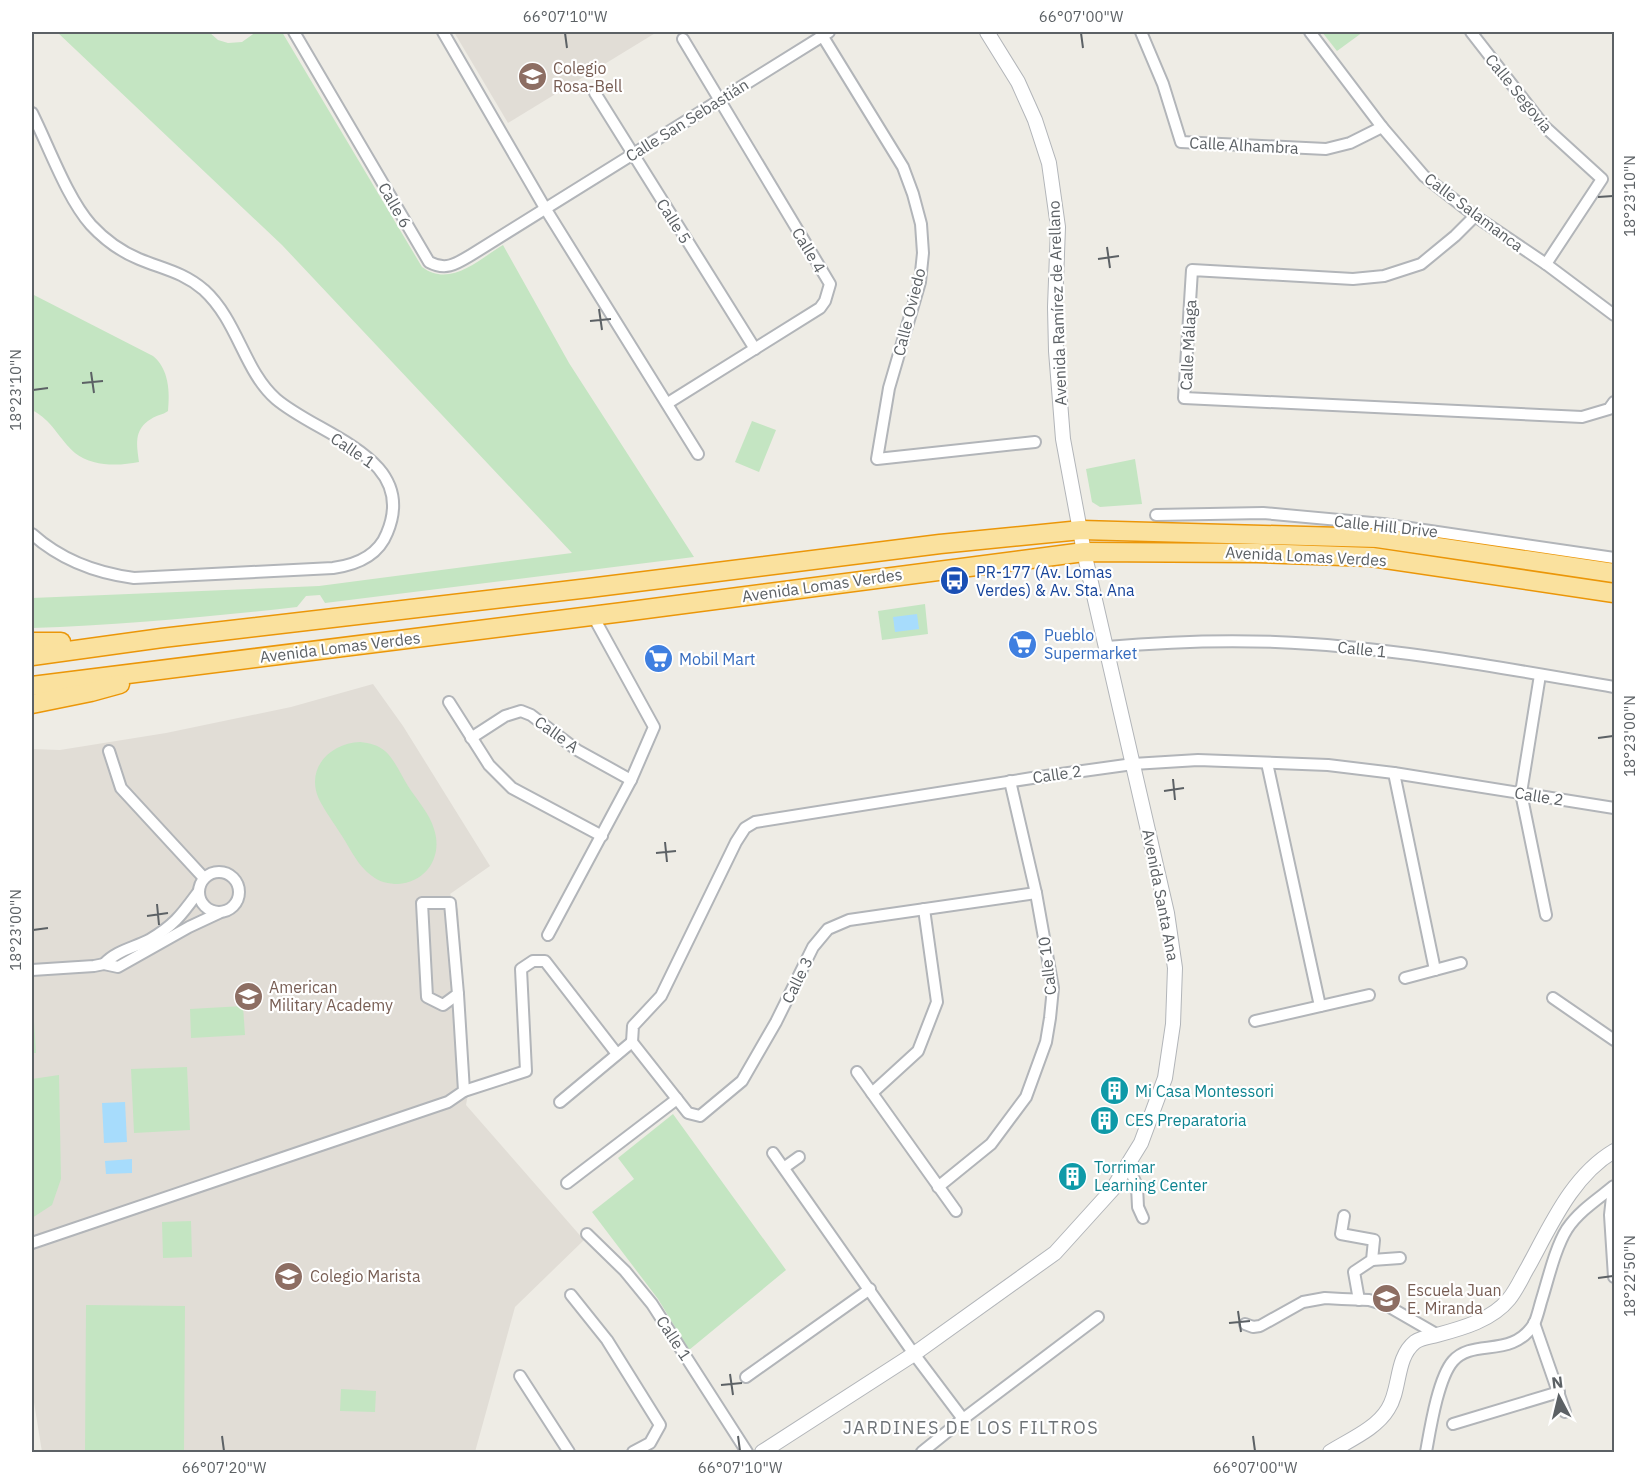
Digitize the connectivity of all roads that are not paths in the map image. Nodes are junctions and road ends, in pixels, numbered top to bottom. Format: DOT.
graph roads {
  1 [pos="294,32"];
  2 [pos="442,32"];
  3 [pos="987,32"];
  4 [pos="1141,32"];
  5 [pos="1310,32"];
  6 [pos="1471,32"];
  7 [pos="824,33"];
  8 [pos="683,39"];
  9 [pos="595,93"];
  10 [pos="720,99"];
  11 [pos="32,113"];
  12 [pos="1382,127"];
  13 [pos="632,154"];
  14 [pos="545,208"];
  15 [pos="1474,216"];
  16 [pos="1546,264"];
  17 [pos="1614,315"];
  18 [pos="754,349"];
  19 [pos="1614,402"];
  20 [pos="668,403"];
  21 [pos="1035,442"];
  22 [pos="698,454"];
  23 [pos="1156,515"];
  24 [pos="1081,530"];
  25 [pos="32,534"];
  26 [pos="1084,552"];
  27 [pos="1614,558"];
  28 [pos="1614,573"];
  29 [pos="1614,593"];
  30 [pos="593,616"];
  31 [pos="162,638"];
  32 [pos="32,642"];
  33 [pos="1107,647"];
  34 [pos="32,656"];
  35 [pos="179,667"];
  36 [pos="1540,675"];
  37 [pos="32,686"];
  38 [pos="1614,687"];
  39 [pos="449,702"];
  40 [pos="32,704"];
  41 [pos="471,738"];
  42 [pos="109,752"];
  43 [pos="1267,762"];
  44 [pos="1134,764"];
  45 [pos="1394,773"];
  46 [pos="631,780"];
  47 [pos="1010,781"];
  48 [pos="1521,793"];
  49 [pos="1614,808"];
  50 [pos="602,836"];
  51 [pos="204,878"];
  52 [pos="199,891"];
  53 [pos="1036,893"];
  54 [pos="924,909"];
  55 [pos="219,913"];
  56 [pos="1546,915"];
  57 [pos="548,935"];
  58 [pos="1461,963"];
  59 [pos="104,964"];
  60 [pos="32,970"];
  61 [pos="1435,970"];
  62 [pos="1405,978"];
  63 [pos="458,994"];
  64 [pos="1369,995"];
  65 [pos="1554,998"];
  66 [pos="1320,1006"];
  67 [pos="1256,1021"];
  68 [pos="1614,1040"];
  69 [pos="632,1042"];
  70 [pos="617,1054"];
  71 [pos="857,1072"];
  72 [pos="464,1091"];
  73 [pos="872,1093"];
  74 [pos="677,1099"];
  75 [pos="560,1102"];
  76 [pos="1614,1151"];
  77 [pos="773,1153"];
  78 [pos="799,1157"];
  79 [pos="1128,1166"];
  80 [pos="785,1167"];
  81 [pos="567,1182"];
  82 [pos="1613,1186"];
  83 [pos="938,1187"];
  84 [pos="956,1211"];
  85 [pos="1344,1216"];
  86 [pos="1143,1218"];
  87 [pos="587,1234"];
  88 [pos="32,1243"];
  89 [pos="1400,1258"];
  90 [pos="1372,1260"];
  91 [pos="1614,1277"];
  92 [pos="870,1289"];
  93 [pos="571,1295"];
  94 [pos="1359,1300"];
  95 [pos="1098,1317"];
  96 [pos="1534,1323"];
  97 [pos="1245,1324"];
  98 [pos="1438,1335"];
  99 [pos="914,1354"];
  100 [pos="520,1376"];
  101 [pos="746,1377"];
  102 [pos="1559,1392"];
  103 [pos="1566,1412"];
  104 [pos="963,1419"];
  105 [pos="1453,1424"];
  106 [pos="569,1452"];
  107 [pos="633,1452"];
  108 [pos="747,1452"];
  109 [pos="762,1452"];
  110 [pos="922,1452"];
  111 [pos="1330,1452"];
  112 [pos="1426,1452"];
  1 -- 14 [label="street, Calle 6"];
  2 -- 14 [label="street"];
  3 -- 24 [label="street, Avenida Ramírez de Arellano"];
  4 -- 12 [label="street, Calle Alhambra"];
  5 -- 12 [label="street, Calle Salamanca"];
  6 -- 16 [label="street, Calle Segovia"];
  7 -- 10 [label="street, Calle San Sebastián"];
  7 -- 21 [label="street, Calle Oviedo"];
  8 -- 10 [label="street, Calle 4"];
  9 -- 13 [label="street, Calle 5"];
  10 -- 13 [label="street, Calle San Sebastián"];
  10 -- 18 [label="street, Calle 4"];
  11 -- 25 [label="street, Calle 1"];
  12 -- 15 [label="street, Calle Salamanca"];
  13 -- 14 [label="street, Calle San Sebastián"];
  13 -- 18 [label="street, Calle 5"];
  14 -- 20 [label="street"];
  15 -- 16 [label="street, Calle Salamanca"];
  15 -- 19 [label="street, Calle Málaga"];
  16 -- 17 [label="street, Calle Salamanca"];
  18 -- 20 [label="street, Calle 4"];
  20 -- 22 [label="street"];
  23 -- 27 [label="street, Calle Hill Drive"];
  24 -- 26 [label="street, Avenida Ramírez de Arellano"];
  24 -- 28 [label="highway, Avenida Lomas Verdes"];
  24 -- 31 [label="highway, Avenida Lomas Verdes"];
  26 -- 29 [label="highway, Avenida Lomas Verdes"];
  26 -- 30 [label="highway, Avenida Lomas Verdes"];
  26 -- 33 [label="street, Avenida Santa Ana"];
  30 -- 35 [label="highway, Avenida Lomas Verdes"];
  30 -- 46 [label="street"];
  31 -- 32 [label="highway"];
  31 -- 34 [label="highway, Avenida Lomas Verdes"];
  33 -- 36 [label="street, Calle 1"];
  33 -- 44 [label="street, Avenida Santa Ana"];
  35 -- 37 [label="highway, Avenida Lomas Verdes"];
  35 -- 40 [label="highway"];
  36 -- 38 [label="street, Calle 1"];
  36 -- 48 [label="street"];
  39 -- 41 [label="street"];
  41 -- 46 [label="street, Calle A"];
  41 -- 50 [label="street"];
  42 -- 51 [label="street"];
  43 -- 44 [label="street, Calle 2"];
  43 -- 45 [label="street, Calle 2"];
  43 -- 66 [label="street"];
  44 -- 47 [label="street, Calle 2"];
  44 -- 79 [label="street, Avenida Santa Ana"];
  45 -- 48 [label="street, Calle 2"];
  45 -- 61 [label="street"];
  46 -- 50 [label="street"];
  47 -- 53 [label="street, Calle 10"];
  47 -- 69 [label="street, Calle 2"];
  48 -- 49 [label="street, Calle 2"];
  48 -- 56 [label="street"];
  50 -- 57 [label="street"];
  51 -- 52 [label="street"];
  51 -- 55 [label="street"];
  52 -- 55 [label="street"];
  52 -- 59 [label="street"];
  53 -- 54 [label="street, Calle 3"];
  53 -- 83 [label="street, Calle 10"];
  54 -- 73 [label="street"];
  54 -- 74 [label="street, Calle 3"];
  55 -- 59 [label="street"];
  58 -- 61 [label="street"];
  59 -- 60 [label="street"];
  61 -- 62 [label="street"];
  63 -- 63 [label="street"];
  63 -- 72 [label="street"];
  64 -- 66 [label="street"];
  65 -- 68 [label="street"];
  66 -- 67 [label="street"];
  69 -- 70 [label="street"];
  69 -- 74 [label="street, Calle 3"];
  70 -- 72 [label="street"];
  70 -- 75 [label="street"];
  71 -- 73 [label="street"];
  72 -- 88 [label="street"];
  73 -- 83 [label="street"];
  74 -- 81 [label="street"];
  76 -- 98 [label="street"];
  77 -- 80 [label="street"];
  78 -- 80 [label="street"];
  79 -- 86 [label="street"];
  79 -- 99 [label="street, Avenida Santa Ana"];
  80 -- 92 [label="street"];
  82 -- 91 [label="street"];
  82 -- 96 [label="street"];
  83 -- 84 [label="street"];
  85 -- 90 [label="street"];
  87 -- 108 [label="street, Calle 1"];
  89 -- 90 [label="street"];
  90 -- 94 [label="street"];
  92 -- 99 [label="street"];
  92 -- 101 [label="street"];
  93 -- 107 [label="street"];
  94 -- 97 [label="street"];
  94 -- 98 [label="street"];
  95 -- 104 [label="street"];
  96 -- 102 [label="street"];
  96 -- 112 [label="street"];
  98 -- 111 [label="street"];
  99 -- 104 [label="street"];
  99 -- 109 [label="street, Avenida Santa Ana"];
  100 -- 106 [label="street"];
  102 -- 103 [label="street"];
  102 -- 105 [label="street"];
  104 -- 110 [label="street"];
}
